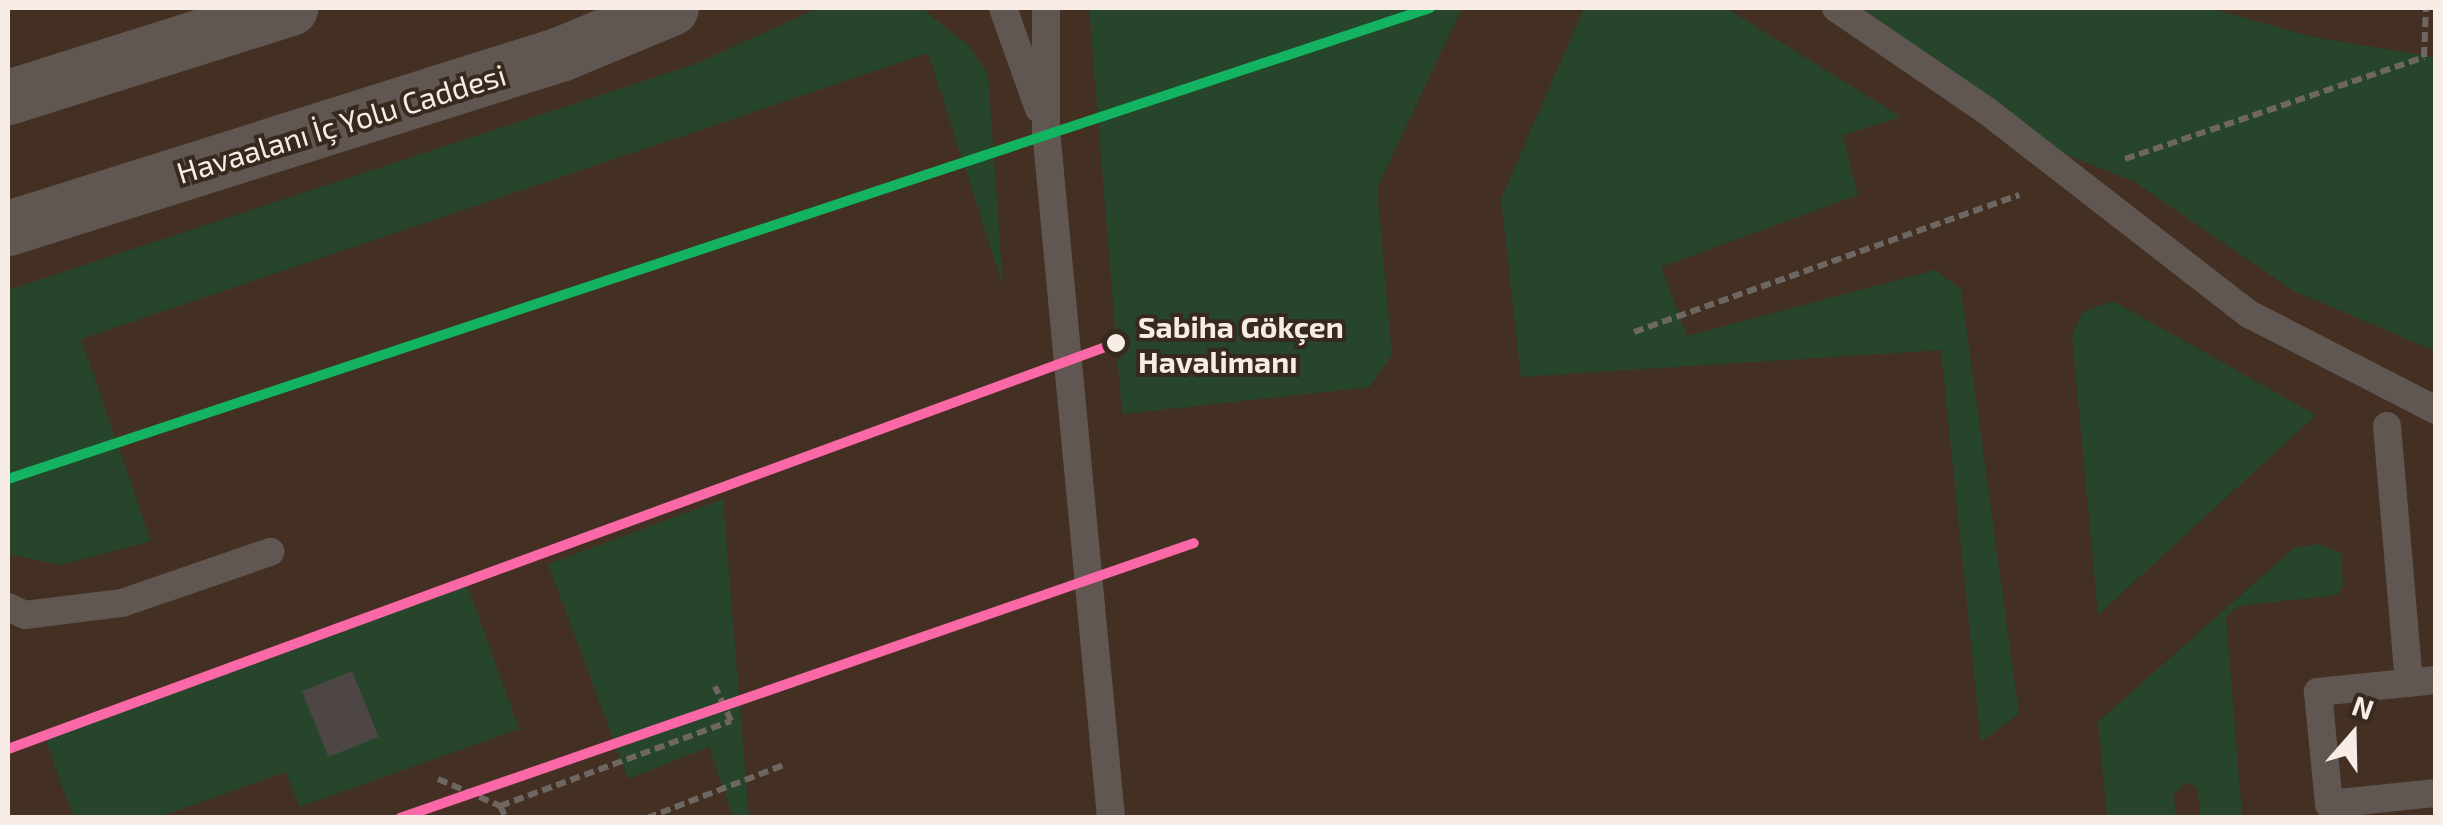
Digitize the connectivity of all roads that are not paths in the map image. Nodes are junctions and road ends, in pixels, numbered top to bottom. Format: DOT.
graph roads {
  1 [pos="290,8"];
  2 [pos="671,8"];
  3 [pos="1003,8"];
  4 [pos="1046,8"];
  5 [pos="1836,8"];
  6 [pos="8,97"];
  7 [pos="1046,130"];
  8 [pos="8,228"];
  9 [pos="2436,410"];
  10 [pos="2387,426"];
  11 [pos="270,552"];
  12 [pos="8,607"];
  13 [pos="2422,681"];
  14 [pos="2436,794"];
  15 [pos="1111,818"];
  1 -- 6 [label="street"];
  2 -- 8 [label="street, Havaalanı İç Yolu Caddesi"];
  3 -- 7 [label="lane"];
  4 -- 7 [label="lane"];
  5 -- 9 [label="lane"];
  7 -- 15 [label="lane"];
  10 -- 13 [label="lane"];
  11 -- 12 [label="lane"];
  13 -- 14 [label="lane"];
}
